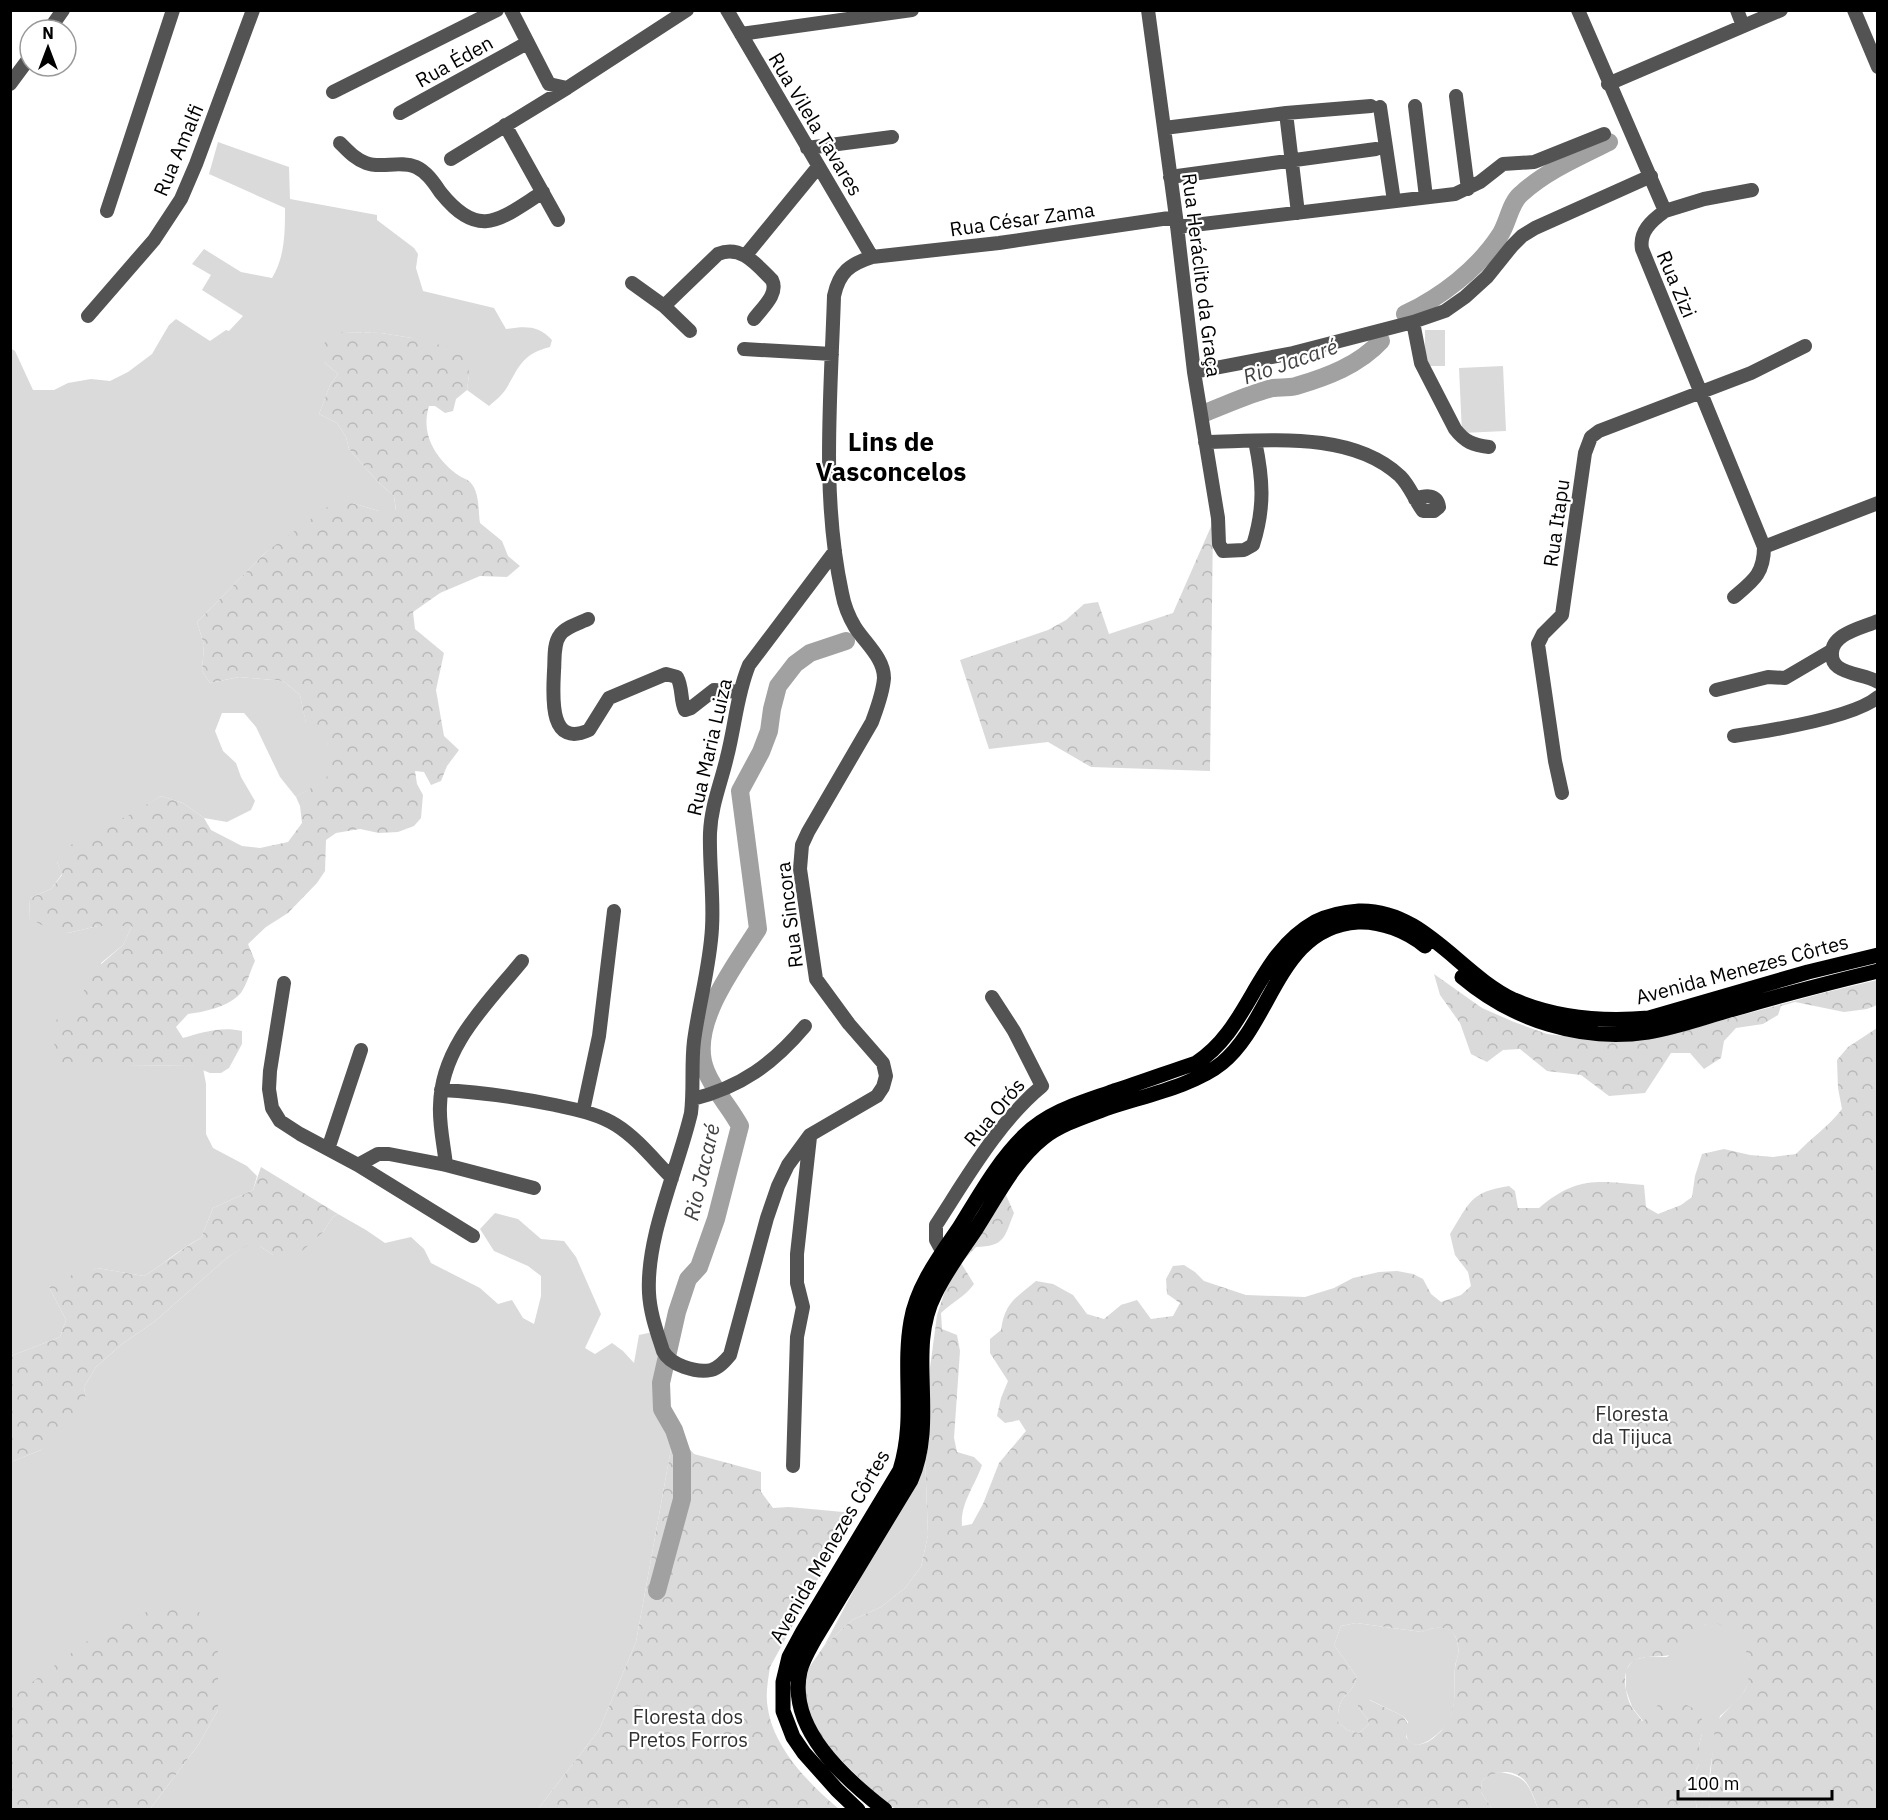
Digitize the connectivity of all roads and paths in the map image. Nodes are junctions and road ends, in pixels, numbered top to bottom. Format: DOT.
graph roads {
  1 [pos="173,10"];
  2 [pos="253,10"];
  3 [pos="497,10"];
  4 [pos="511,10"];
  5 [pos="687,10"];
  6 [pos="726,10"];
  7 [pos="912,10"];
  8 [pos="1148,10"];
  9 [pos="1578,10"];
  10 [pos="1737,10"];
  11 [pos="1781,10"];
  12 [pos="1854,10"];
  13 [pos="1743,26"];
  14 [pos="741,34"];
  15 [pos="527,43"];
  16 [pos="1878,67"];
  17 [pos="549,84"];
  18 [pos="1608,84"];
  19 [pos="567,88"];
  20 [pos="333,92"];
  21 [pos="1456,96"];
  22 [pos="1415,106"];
  23 [pos="526,112"];
  24 [pos="400,113"];
  25 [pos="1286,113"];
  26 [pos="505,125"];
  27 [pos="1164,128"];
  28 [pos="1604,134"];
  29 [pos="892,137"];
  30 [pos="340,143"];
  31 [pos="807,148"];
  32 [pos="1376,149"];
  33 [pos="451,159"];
  34 [pos="1291,161"];
  35 [pos="818,167"];
  36 [pos="1651,176"];
  37 [pos="1170,177"];
  38 [pos="1468,189"];
  39 [pos="1752,190"];
  40 [pos="543,192"];
  41 [pos="1426,197"];
  42 [pos="1394,201"];
  43 [pos="107,211"];
  44 [pos="1665,211"];
  45 [pos="1298,213"];
  46 [pos="558,220"];
  47 [pos="1176,222"];
  48 [pos="746,255"];
  49 [pos="872,257"];
  50 [pos="632,283"];
  51 [pos="664,306"];
  52 [pos="88,316"];
  53 [pos="754,319"];
  54 [pos="1413,322"];
  55 [pos="690,331"];
  56 [pos="1805,346"];
  57 [pos="744,349"];
  58 [pos="832,354"];
  59 [pos="1194,372"];
  60 [pos="1701,391"];
  61 [pos="1256,441"];
  62 [pos="1204,442"];
  63 [pos="1489,447"];
  64 [pos="1415,499"];
  65 [pos="1878,503"];
  66 [pos="1764,547"];
  67 [pos="835,551"];
  68 [pos="1734,597"];
  69 [pos="588,619"];
  70 [pos="1878,621"];
  71 [pos="1831,651"];
  72 [pos="1878,682"];
  73 [pos="1716,690"];
  74 [pos="740,692"];
  75 [pos="1878,697"];
  76 [pos="1734,736"];
  77 [pos="1562,794"];
  78 [pos="614,911"];
  79 [pos="1878,955"];
  80 [pos="522,961"];
  81 [pos="1878,971"];
  82 [pos="284,983"];
  83 [pos="992,997"];
  84 [pos="805,1026"];
  85 [pos="361,1050"];
  86 [pos="441,1090"];
  87 [pos="693,1099"];
  88 [pos="583,1111"];
  89 [pos="810,1135"];
  90 [pos="328,1149"];
  91 [pos="358,1165"];
  92 [pos="446,1165"];
  93 [pos="672,1178"];
  94 [pos="534,1188"];
  95 [pos="474,1236"];
  96 [pos="943,1253"];
  97 [pos="666,1357"];
  98 [pos="793,1466"];
  99 [pos="858,1809"];
  100 [pos="885,1809"];
  1 -- 43 [label="street"];
  2 -- 52 [label="street, Rua Amalfi"];
  3 -- 20 [label="street"];
  4 -- 15 [label="street"];
  5 -- 19 [label="street"];
  6 -- 14 [label="street, Rua Vilela Tavares"];
  7 -- 14 [label="street"];
  8 -- 27 [label="street, Rua Heráclito da Graça"];
  9 -- 18 [label="street"];
  10 -- 13 [label="street"];
  11 -- 13 [label="street"];
  12 -- 16 [label="street"];
  13 -- 18 [label="street"];
  14 -- 31 [label="street, Rua Vilela Tavares"];
  15 -- 17 [label="street"];
  15 -- 24 [label="street, Rua Éden"];
  17 -- 19 [label="street"];
  17 -- 23 [label="street"];
  18 -- 36 [label="street"];
  19 -- 23 [label="street"];
  21 -- 38 [label="street"];
  22 -- 41 [label="street"];
  23 -- 26 [label="street"];
  25 -- 27 [label="street"];
  25 -- 34 [label="street"];
  25 -- 42 [label="street"];
  26 -- 33 [label="street"];
  26 -- 40 [label="street"];
  27 -- 37 [label="street, Rua Heráclito da Graça"];
  28 -- 38 [label="street"];
  29 -- 31 [label="street"];
  30 -- 40 [label="street"];
  31 -- 35 [label="street, Rua Vilela Tavares"];
  32 -- 34 [label="street"];
  34 -- 37 [label="street"];
  34 -- 45 [label="street"];
  35 -- 48 [label="street"];
  35 -- 49 [label="street, Rua Vilela Tavares"];
  36 -- 44 [label="street"];
  36 -- 54 [label="street"];
  37 -- 47 [label="street, Rua Heráclito da Graça"];
  38 -- 41 [label="street, Rua César Zama"];
  39 -- 44 [label="street"];
  40 -- 46 [label="street"];
  41 -- 42 [label="street, Rua César Zama"];
  42 -- 45 [label="street, Rua César Zama"];
  44 -- 60 [label="street, Rua Zizi"];
  45 -- 47 [label="street, Rua César Zama"];
  47 -- 49 [label="street, Rua César Zama"];
  47 -- 59 [label="street, Rua Heráclito da Graça"];
  48 -- 51 [label="street"];
  48 -- 53 [label="street"];
  49 -- 58 [label="street"];
  50 -- 51 [label="street"];
  51 -- 55 [label="street"];
  54 -- 59 [label="street"];
  54 -- 63 [label="street"];
  56 -- 60 [label="street"];
  57 -- 58 [label="street"];
  58 -- 67 [label="street"];
  59 -- 62 [label="street, Rua Heráclito da Graça"];
  60 -- 66 [label="street, Rua Zizi"];
  60 -- 77 [label="street, Rua Itapu"];
  61 -- 62 [label="street"];
  61 -- 62 [label="street, Rua Heráclito da Graça"];
  61 -- 64 [label="street"];
  65 -- 66 [label="street"];
  66 -- 68 [label="street"];
  67 -- 74 [label="street, Rua Maria Luiza"];
  67 -- 89 [label="street, Rua Sincora"];
  69 -- 74 [label="street"];
  70 -- 71 [label="street"];
  71 -- 72 [label="street"];
  71 -- 73 [label="street"];
  74 -- 87 [label="street, Rua Maria Luiza"];
  75 -- 76 [label="street"];
  78 -- 88 [label="street"];
  79 -- 96 [label="main road, Avenida Menezes Côrtes"];
  80 -- 86 [label="street"];
  81 -- 100 [label="main road, Avenida Menezes Côrtes"];
  82 -- 90 [label="street"];
  83 -- 96 [label="street, Rua Orós"];
  84 -- 87 [label="street"];
  85 -- 90 [label="street"];
  86 -- 88 [label="street"];
  86 -- 92 [label="street"];
  87 -- 93 [label="street, Rua Maria Luiza"];
  88 -- 93 [label="street"];
  89 -- 97 [label="street, Rua Sincora"];
  89 -- 98 [label="street"];
  90 -- 91 [label="street"];
  91 -- 92 [label="street"];
  91 -- 95 [label="street"];
  92 -- 94 [label="street"];
  93 -- 97 [label="street, Rua Maria Luiza"];
  96 -- 99 [label="main road, Avenida Menezes Côrtes"];
}
